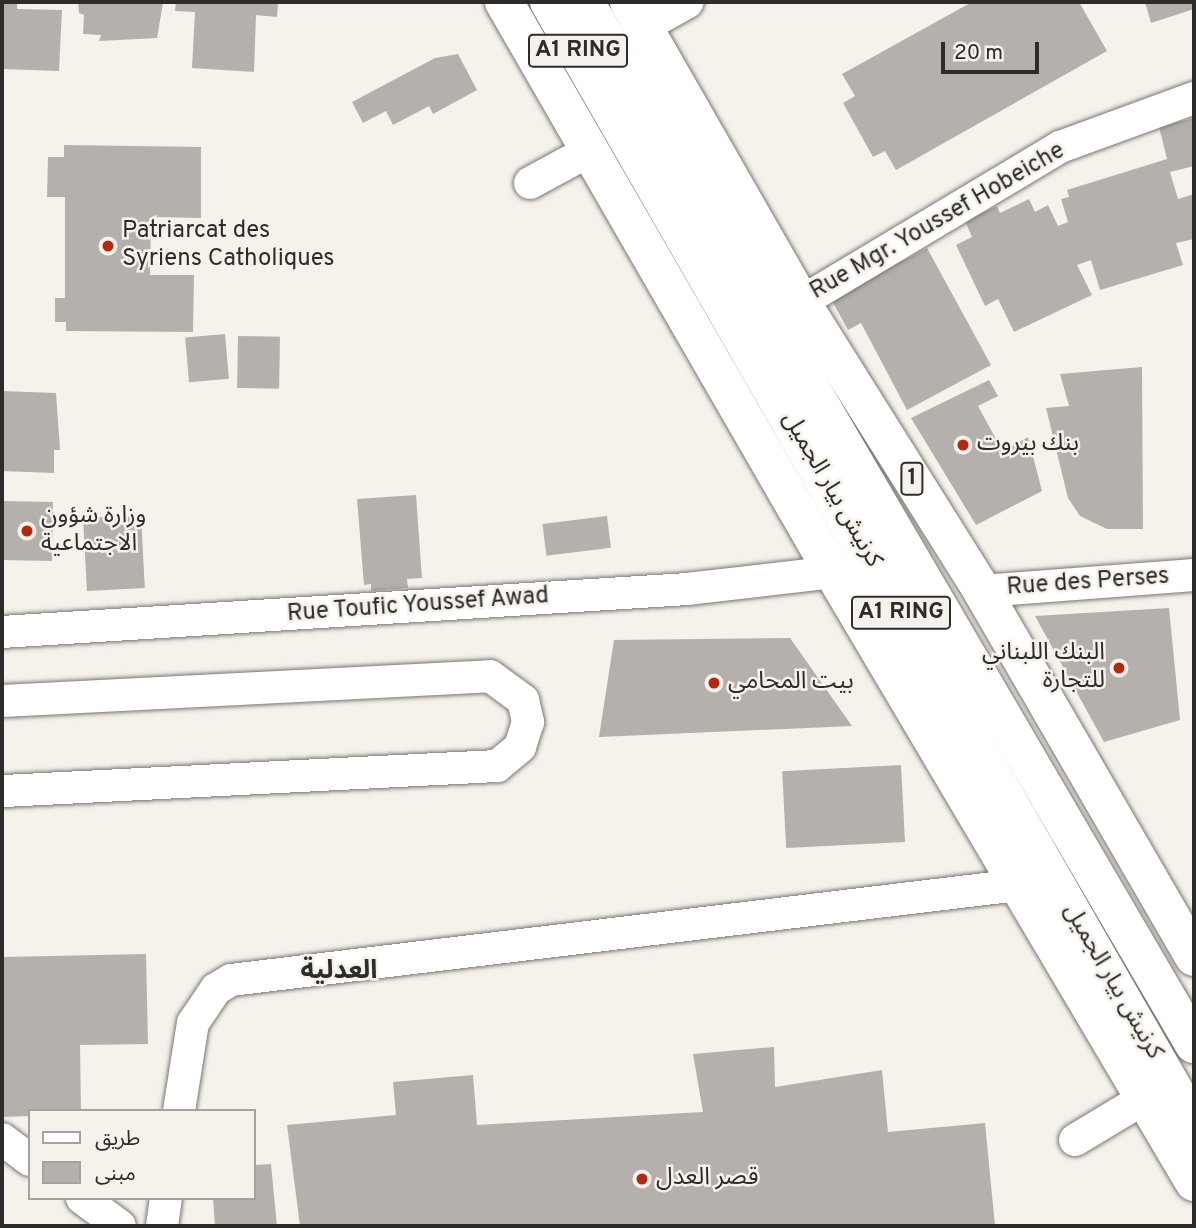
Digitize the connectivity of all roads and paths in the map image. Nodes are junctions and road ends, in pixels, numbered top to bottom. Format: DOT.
graph roads {
  1 [pos="504,2"];
  2 [pos="534,2"];
  3 [pos="549,2"];
  4 [pos="585,2"];
  5 [pos="600,2"];
  6 [pos="688,2"];
  7 [pos="636,14"];
  8 [pos="622,95"];
  9 [pos="1194,98"];
  10 [pos="589,151"];
  11 [pos="530,183"];
  12 [pos="801,302"];
  13 [pos="720,378"];
  14 [pos="833,572"];
  15 [pos="1194,575"];
  16 [pos="982,591"];
  17 [pos="2,632"];
  18 [pos="2,701"];
  19 [pos="2,791"];
  20 [pos="1018,885"];
  21 [pos="1194,957"];
  22 [pos="1194,1044"];
  23 [pos="1145,1098"];
  24 [pos="180,1109"];
  25 [pos="1194,1125"];
  26 [pos="2,1139"];
  27 [pos="1075,1140"];
  28 [pos="28,1158"];
  29 [pos="1194,1182"];
  30 [pos="85,1200"];
  31 [pos="166,1200"];
  32 [pos="120,1226"];
  33 [pos="162,1226"];
  1 -- 10 [label="highway"];
  2 -- 8 [label="highway"];
  3 -- 8 [label="highway, كرنيش بيار الجميل / A1 RING"];
  4 -- 8 [label="highway, كرنيش بيار الجميل / A1 RING"];
  5 -- 8 [label="highway"];
  6 -- 7 [label="street"];
  7 -- 12 [label="highway, 1"];
  8 -- 12 [label="highway"];
  8 -- 13 [label="highway"];
  8 -- 22 [label="highway, كرنيش بيار الجميل / A1 RING"];
  8 -- 25 [label="highway, كرنيش بيار الجميل / A1 RING"];
  9 -- 12 [label="street, Rue Mgr. Youssef Hobeiche"];
  10 -- 11 [label="street"];
  10 -- 13 [label="highway"];
  12 -- 16 [label="highway, 1"];
  13 -- 14 [label="highway"];
  14 -- 17 [label="street, Rue Toufic Youssef Awad"];
  14 -- 20 [label="highway"];
  15 -- 16 [label="street, Rue des Perses"];
  16 -- 21 [label="highway, 1"];
  18 -- 19 [label="street"];
  20 -- 23 [label="highway"];
  20 -- 24 [label="street"];
  23 -- 27 [label="street"];
  23 -- 29 [label="highway"];
  26 -- 28 [label="street"];
  30 -- 32 [label="street"];
  31 -- 33 [label="street"];
}
